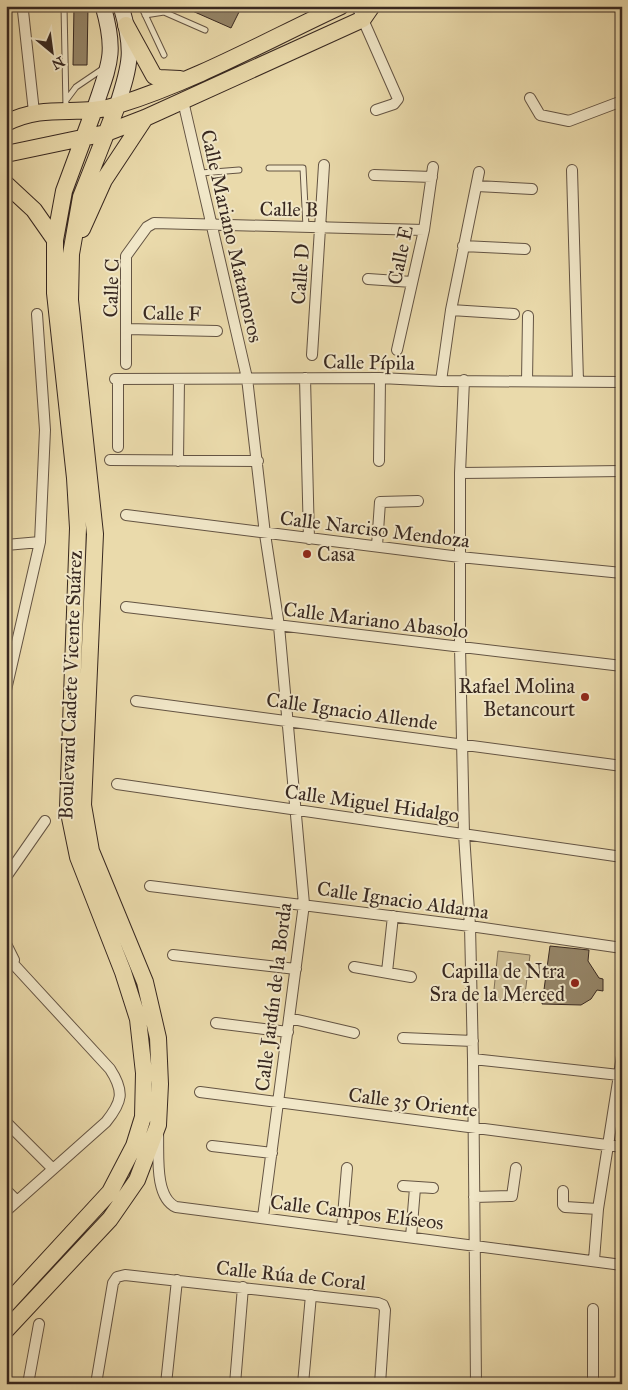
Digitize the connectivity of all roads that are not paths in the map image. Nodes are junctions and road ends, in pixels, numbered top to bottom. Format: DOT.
graph roads {
  1 [pos="64,6"];
  2 [pos="103,6"];
  3 [pos="121,6"];
  4 [pos="141,6"];
  5 [pos="341,6"];
  6 [pos="23,11"];
  7 [pos="364,11"];
  8 [pos="145,15"];
  9 [pos="126,25"];
  10 [pos="205,30"];
  11 [pos="164,55"];
  12 [pos="109,66"];
  13 [pos="184,79"];
  14 [pos="530,98"];
  15 [pos="183,101"];
  16 [pos="622,101"];
  17 [pos="66,104"];
  18 [pos="117,106"];
  19 [pos="94,110"];
  20 [pos="376,110"];
  21 [pos="34,112"];
  22 [pos="146,118"];
  23 [pos="6,122"];
  24 [pos="106,133"];
  25 [pos="82,138"];
  26 [pos="6,154"];
  27 [pos="324,165"];
  28 [pos="269,168"];
  29 [pos="239,170"];
  30 [pos="572,170"];
  31 [pos="479,172"];
  32 [pos="201,173"];
  33 [pos="374,175"];
  34 [pos="6,184"];
  35 [pos="477,186"];
  36 [pos="532,188"];
  37 [pos="154,223"];
  38 [pos="212,225"];
  39 [pos="306,227"];
  40 [pos="320,227"];
  41 [pos="424,230"];
  42 [pos="55,240"];
  43 [pos="463,246"];
  44 [pos="525,249"];
  45 [pos="71,254"];
  46 [pos="368,280"];
  47 [pos="412,282"];
  48 [pos="450,310"];
  49 [pos="37,314"];
  50 [pos="514,314"];
  51 [pos="528,316"];
  52 [pos="127,329"];
  53 [pos="217,331"];
  54 [pos="397,350"];
  55 [pos="312,355"];
  56 [pos="126,364"];
  57 [pos="247,378"];
  58 [pos="305,378"];
  59 [pos="380,378"];
  60 [pos="179,379"];
  61 [pos="464,380"];
  62 [pos="441,381"];
  63 [pos="527,381"];
  64 [pos="578,381"];
  65 [pos="622,382"];
  66 [pos="118,447"];
  67 [pos="110,460"];
  68 [pos="178,461"];
  69 [pos="258,461"];
  70 [pos="379,461"];
  71 [pos="622,471"];
  72 [pos="460,473"];
  73 [pos="418,501"];
  74 [pos="126,515"];
  75 [pos="265,534"];
  76 [pos="309,539"];
  77 [pos="40,542"];
  78 [pos="6,545"];
  79 [pos="377,546"];
  80 [pos="460,557"];
  81 [pos="622,573"];
  82 [pos="126,607"];
  83 [pos="279,626"];
  84 [pos="460,647"];
  85 [pos="622,666"];
  86 [pos="6,690"];
  87 [pos="136,701"];
  88 [pos="288,720"];
  89 [pos="462,744"];
  90 [pos="622,766"];
  91 [pos="117,784"];
  92 [pos="294,809"];
  93 [pos="46,821"];
  94 [pos="464,834"];
  95 [pos="622,857"];
  96 [pos="6,876"];
  97 [pos="150,886"];
  98 [pos="304,904"];
  99 [pos="393,916"];
  100 [pos="470,926"];
  101 [pos="6,944"];
  102 [pos="622,948"];
  103 [pos="173,955"];
  104 [pos="6,956"];
  105 [pos="354,967"];
  106 [pos="18,968"];
  107 [pos="296,969"];
  108 [pos="387,972"];
  109 [pos="411,976"];
  110 [pos="289,1018"];
  111 [pos="216,1023"];
  112 [pos="288,1032"];
  113 [pos="354,1033"];
  114 [pos="403,1038"];
  115 [pos="473,1041"];
  116 [pos="473,1058"];
  117 [pos="622,1061"];
  118 [pos="619,1075"];
  119 [pos="200,1092"];
  120 [pos="278,1102"];
  121 [pos="6,1122"];
  122 [pos="158,1125"];
  123 [pos="472,1127"];
  124 [pos="608,1145"];
  125 [pos="212,1146"];
  126 [pos="622,1147"];
  127 [pos="272,1153"];
  128 [pos="347,1168"];
  129 [pos="516,1168"];
  130 [pos="53,1169"];
  131 [pos="403,1186"];
  132 [pos="415,1188"];
  133 [pos="433,1188"];
  134 [pos="6,1190"];
  135 [pos="563,1191"];
  136 [pos="474,1197"];
  137 [pos="17,1201"];
  138 [pos="598,1209"];
  139 [pos="6,1211"];
  140 [pos="263,1217"];
  141 [pos="342,1228"];
  142 [pos="411,1237"];
  143 [pos="474,1244"];
  144 [pos="594,1260"];
  145 [pos="622,1265"];
  146 [pos="177,1280"];
  147 [pos="243,1288"];
  148 [pos="311,1295"];
  149 [pos="6,1305"];
  150 [pos="593,1309"];
  151 [pos="39,1324"];
  152 [pos="6,1330"];
  153 [pos="28,1384"];
  154 [pos="96,1384"];
  155 [pos="166,1384"];
  156 [pos="235,1384"];
  157 [pos="303,1384"];
  158 [pos="380,1384"];
  159 [pos="476,1384"];
  160 [pos="593,1384"];
  1 -- 17 [label="lane"];
  2 -- 12 [label="main road"];
  3 -- 9 [label="main road"];
  4 -- 8 [label="lane"];
  5 -- 13 [label="main road"];
  6 -- 21 [label="street"];
  7 -- 15 [label="main road"];
  7 -- 20 [label="street"];
  8 -- 10 [label="lane"];
  8 -- 11 [label="lane"];
  9 -- 13 [label="main road"];
  9 -- 18 [label="main road"];
  12 -- 17 [label="lane"];
  12 -- 19 [label="main road"];
  13 -- 15 [label="main road"];
  13 -- 18 [label="main road"];
  14 -- 16 [label="street"];
  15 -- 22 [label="main road"];
  15 -- 32 [label="street, Calle Mariano Matamoros"];
  17 -- 19 [label="main road"];
  17 -- 21 [label="main road"];
  18 -- 19 [label="main road"];
  18 -- 24 [label="main road, Boulevard Cadete Vicente Suárez"];
  19 -- 25 [label="main road, Boulevard Cadete Vicente Suárez"];
  21 -- 23 [label="main road"];
  22 -- 24 [label="main road"];
  22 -- 45 [label="main road"];
  24 -- 25 [label="main road"];
  24 -- 45 [label="main road, Boulevard Cadete Vicente Suárez"];
  25 -- 26 [label="main road"];
  25 -- 42 [label="main road, Boulevard Cadete Vicente Suárez"];
  27 -- 40 [label="street, Calle D"];
  28 -- 39 [label="lane"];
  29 -- 32 [label="lane"];
  30 -- 64 [label="street"];
  31 -- 35 [label="street"];
  32 -- 38 [label="street, Calle Mariano Matamoros"];
  33 -- 41 [label="street, Calle E"];
  34 -- 42 [label="main road"];
  35 -- 36 [label="street"];
  35 -- 43 [label="street"];
  37 -- 38 [label="street, Calle B"];
  37 -- 52 [label="street, Calle C"];
  38 -- 39 [label="street, Calle B"];
  38 -- 57 [label="street, Calle Mariano Matamoros"];
  39 -- 40 [label="street, Calle B"];
  40 -- 41 [label="street, Calle B"];
  40 -- 55 [label="street, Calle D"];
  41 -- 47 [label="street, Calle E"];
  42 -- 149 [label="main road, Boulevard Cadete Vicente Suárez"];
  43 -- 44 [label="street"];
  43 -- 48 [label="street"];
  45 -- 122 [label="main road, Boulevard Cadete Vicente Suárez"];
  46 -- 47 [label="street"];
  47 -- 54 [label="street, Calle E"];
  48 -- 50 [label="street"];
  48 -- 62 [label="street"];
  49 -- 77 [label="street"];
  51 -- 63 [label="street"];
  52 -- 53 [label="street, Calle F"];
  52 -- 56 [label="street, Calle C"];
  57 -- 58 [label="street, Calle Pípila"];
  57 -- 60 [label="street, Calle Pípila"];
  57 -- 69 [label="street, Calle Mariano Matamoros"];
  58 -- 59 [label="street, Calle Pípila"];
  58 -- 76 [label="street"];
  59 -- 62 [label="street, Calle Pípila"];
  59 -- 70 [label="street"];
  60 -- 66 [label="street, Calle Pípila"];
  60 -- 68 [label="street"];
  61 -- 62 [label="street, Calle Pípila"];
  61 -- 63 [label="street, Calle Pípila"];
  61 -- 72 [label="street"];
  63 -- 64 [label="street, Calle Pípila"];
  64 -- 65 [label="street, Calle Pípila"];
  67 -- 68 [label="street"];
  68 -- 69 [label="street"];
  69 -- 75 [label="street, Calle Mariano Matamoros"];
  71 -- 72 [label="street"];
  72 -- 80 [label="street"];
  73 -- 79 [label="street"];
  74 -- 75 [label="street, Calle Narciso Mendoza"];
  75 -- 76 [label="street, Calle Narciso Mendoza"];
  75 -- 83 [label="street, Calle Jardín de la Borda"];
  76 -- 79 [label="street, Calle Narciso Mendoza"];
  77 -- 78 [label="street"];
  77 -- 86 [label="street"];
  79 -- 80 [label="street, Calle Narciso Mendoza"];
  80 -- 81 [label="street, Calle Narciso Mendoza"];
  80 -- 84 [label="street"];
  82 -- 83 [label="street, Calle Mariano Abasolo"];
  83 -- 84 [label="street, Calle Mariano Abasolo"];
  83 -- 88 [label="street, Calle Jardín de la Borda"];
  84 -- 85 [label="street, Calle Mariano Abasolo"];
  84 -- 89 [label="street"];
  87 -- 88 [label="street, Calle Ignacio Allende"];
  88 -- 89 [label="street, Calle Ignacio Allende"];
  88 -- 92 [label="street, Calle Jardín de la Borda"];
  89 -- 90 [label="street, Calle Ignacio Allende"];
  89 -- 94 [label="street"];
  91 -- 92 [label="street, Calle Miguel Hidalgo"];
  92 -- 94 [label="street, Calle Miguel Hidalgo"];
  92 -- 98 [label="street, Calle Jardín de la Borda"];
  93 -- 96 [label="street"];
  94 -- 95 [label="street, Calle Miguel Hidalgo"];
  94 -- 100 [label="street"];
  97 -- 98 [label="street, Calle Ignacio Aldama"];
  98 -- 99 [label="street, Calle Ignacio Aldama"];
  98 -- 107 [label="street, Calle Jardín de la Borda"];
  99 -- 100 [label="street, Calle Ignacio Aldama"];
  99 -- 108 [label="street"];
  100 -- 102 [label="street, Calle Ignacio Aldama"];
  100 -- 115 [label="street"];
  101 -- 106 [label="street"];
  103 -- 107 [label="street"];
  104 -- 106 [label="street"];
  105 -- 108 [label="street"];
  106 -- 130 [label="street"];
  107 -- 110 [label="street, Calle Jardín de la Borda"];
  108 -- 109 [label="street"];
  110 -- 112 [label="street, Calle Jardín de la Borda"];
  110 -- 113 [label="street"];
  111 -- 112 [label="street"];
  112 -- 120 [label="street, Calle Jardín de la Borda"];
  114 -- 115 [label="street"];
  115 -- 116 [label="street"];
  116 -- 118 [label="street"];
  116 -- 123 [label="street"];
  117 -- 118 [label="street"];
  118 -- 124 [label="street"];
  119 -- 120 [label="street, Calle 35 Oriente"];
  120 -- 123 [label="street, Calle 35 Oriente"];
  120 -- 127 [label="street, Calle Jardín de la Borda"];
  121 -- 130 [label="street"];
  122 -- 140 [label="street, Calle Campos Elíseos"];
  122 -- 152 [label="main road, Boulevard Cadete Vicente Suárez"];
  123 -- 124 [label="street, Calle 35 Oriente"];
  123 -- 136 [label="street"];
  124 -- 126 [label="street, Calle 35 Oriente"];
  124 -- 138 [label="street"];
  125 -- 127 [label="street"];
  127 -- 140 [label="street, Calle Jardín de la Borda"];
  128 -- 141 [label="street"];
  129 -- 136 [label="street"];
  130 -- 137 [label="street"];
  131 -- 132 [label="street"];
  132 -- 133 [label="street"];
  132 -- 142 [label="street"];
  134 -- 137 [label="street"];
  135 -- 138 [label="street"];
  136 -- 143 [label="street"];
  137 -- 139 [label="street"];
  138 -- 144 [label="street"];
  140 -- 141 [label="street, Calle Campos Elíseos"];
  141 -- 142 [label="street, Calle Campos Elíseos"];
  142 -- 143 [label="street, Calle Campos Elíseos"];
  143 -- 144 [label="street, Calle Campos Elíseos"];
  143 -- 159 [label="street"];
  144 -- 145 [label="street, Calle Campos Elíseos"];
  146 -- 147 [label="street, Calle Rúa de Coral"];
  146 -- 154 [label="street, Calle Rúa de Coral"];
  146 -- 155 [label="street"];
  147 -- 148 [label="street, Calle Rúa de Coral"];
  147 -- 156 [label="street"];
  148 -- 157 [label="street"];
  148 -- 158 [label="street, Calle Rúa de Coral"];
  150 -- 160 [label="street"];
  151 -- 153 [label="street"];
}
